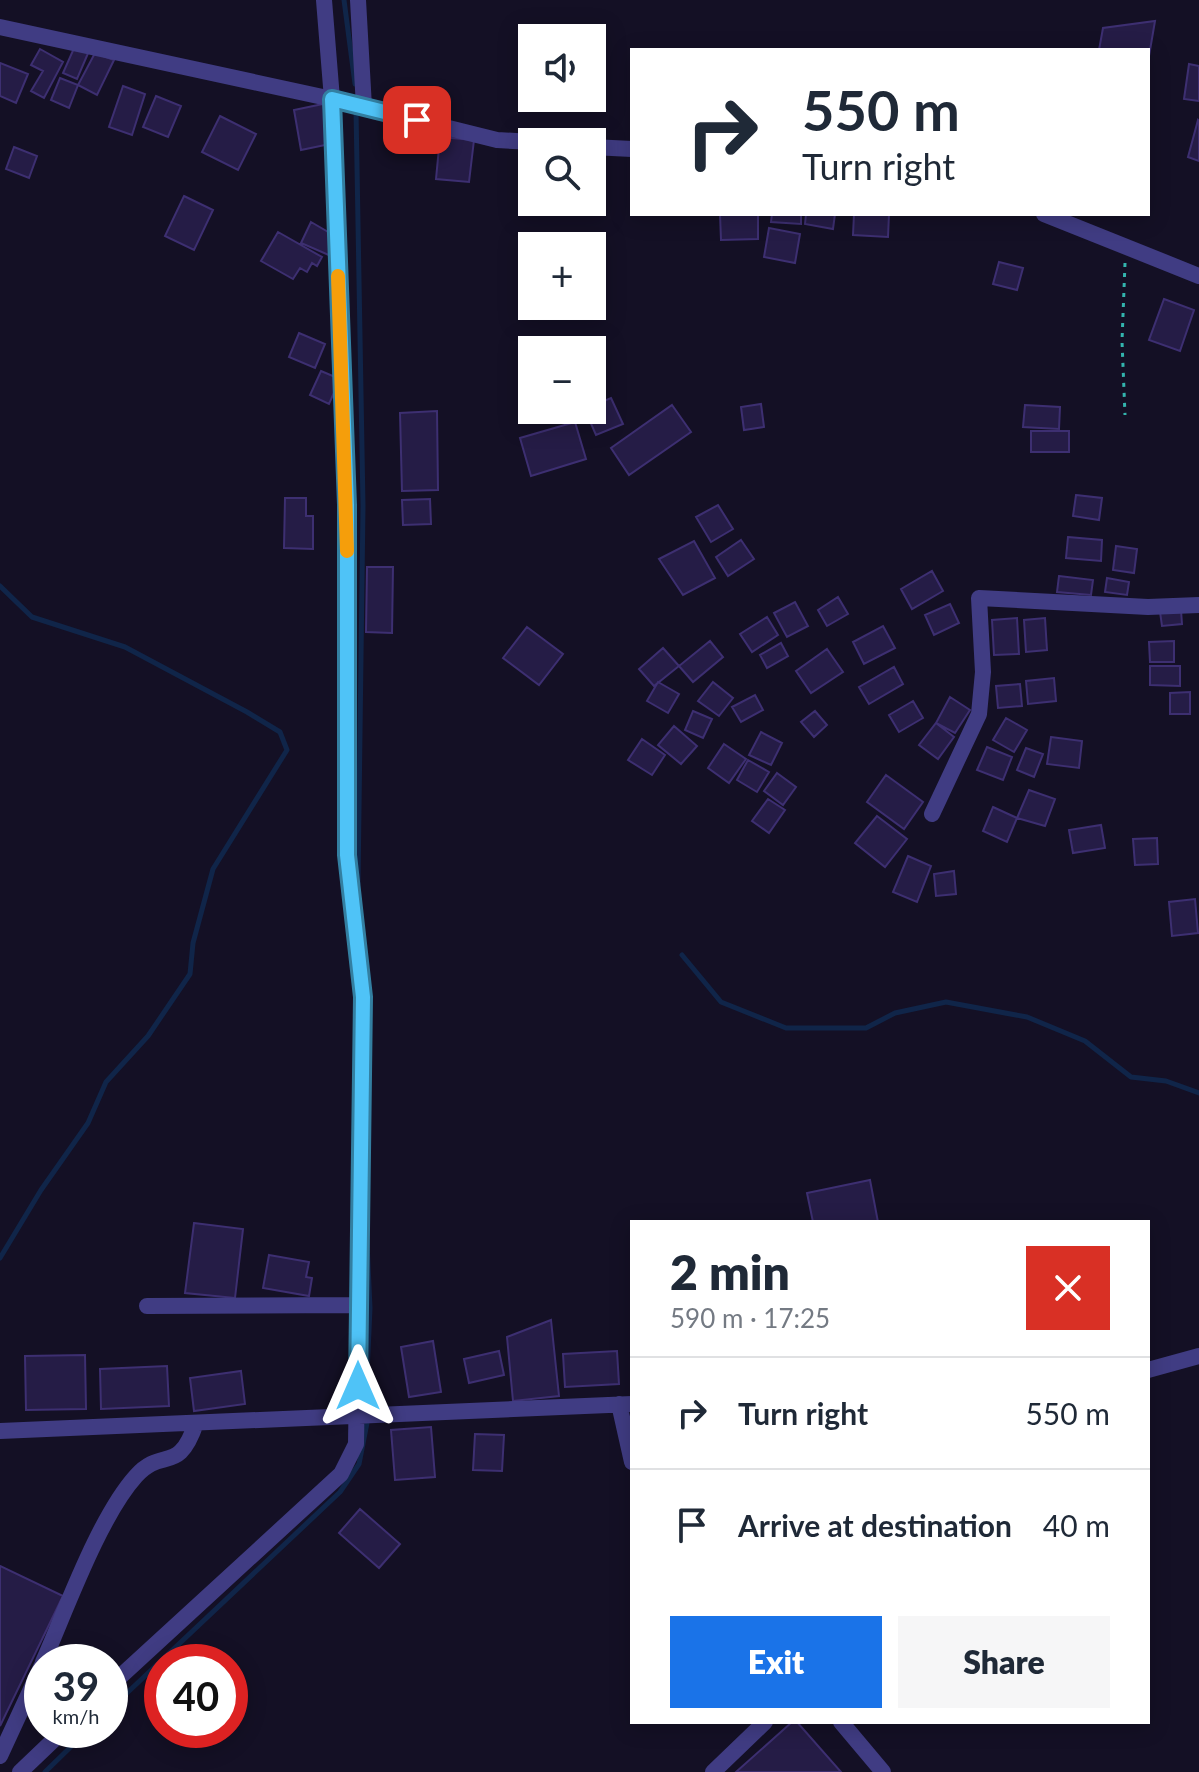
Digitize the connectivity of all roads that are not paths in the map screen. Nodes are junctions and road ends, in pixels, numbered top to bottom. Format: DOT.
graph roads {
  1 [pos="324,0"];
  2 [pos="358,0"];
  3 [pos="0,27"];
  4 [pos="332,99"];
  5 [pos="364,107"];
  6 [pos="518,141"];
  7 [pos="606,148"];
  8 [pos="630,149"];
  9 [pos="1049,216"];
  10 [pos="1199,276"];
  11 [pos="1199,605"];
  12 [pos="932,814"];
  13 [pos="358,1305"];
  14 [pos="147,1306"];
  15 [pos="1199,1356"];
  16 [pos="1150,1369"];
  17 [pos="625,1404"];
  18 [pos="358,1413"];
  19 [pos="196,1423"];
  20 [pos="0,1431"];
  21 [pos="630,1445"];
  22 [pos="51,1644"];
  23 [pos="128,1669"];
  24 [pos="24,1704"];
  25 [pos="763,1724"];
  26 [pos="843,1724"];
  27 [pos="45,1748"];
  28 [pos="0,1756"];
  29 [pos="20,1772"];
  30 [pos="713,1772"];
  31 [pos="883,1772"];
  1 -- 4 [label="street"];
  2 -- 5 [label="street"];
  3 -- 4 [label="street"];
  4 -- 5 [label="street"];
  4 -- 13 [label="street"];
  5 -- 6 [label="street"];
  7 -- 8 [label="street"];
  9 -- 10 [label="street"];
  11 -- 12 [label="street"];
  13 -- 14 [label="street"];
  13 -- 18 [label="street"];
  15 -- 16 [label="street"];
  17 -- 18 [label="street"];
  17 -- 21 [label="street"];
  18 -- 19 [label="street"];
  18 -- 23 [label="street"];
  19 -- 20 [label="street"];
  19 -- 22 [label="street"];
  24 -- 28 [label="street"];
  25 -- 30 [label="street"];
  26 -- 31 [label="street"];
  27 -- 29 [label="street"];
}
